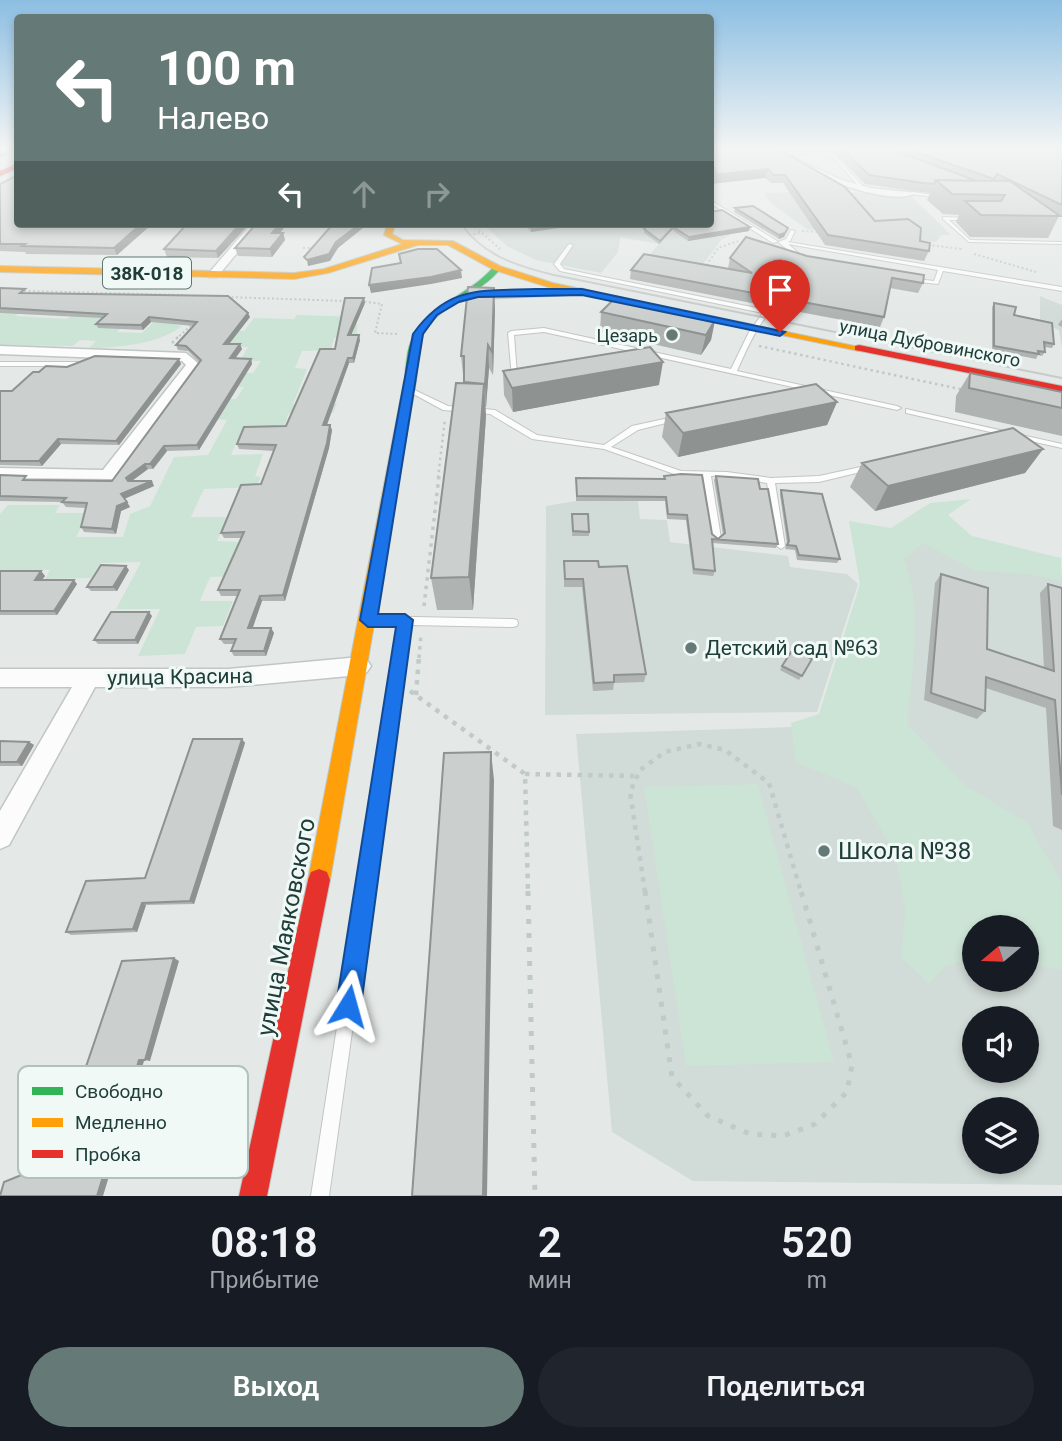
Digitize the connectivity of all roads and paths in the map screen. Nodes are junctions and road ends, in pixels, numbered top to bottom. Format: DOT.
graph roads {
  1 [pos="718,206"];
  2 [pos="979,219"];
  3 [pos="253,228"];
  4 [pos="389,228"];
  5 [pos="391,228"];
  6 [pos="450,228"];
  7 [pos="477,228"];
  8 [pos="793,231"];
  9 [pos="826,232"];
  10 [pos="738,241"];
  11 [pos="778,242"];
  12 [pos="420,243"];
  13 [pos="1062,243"];
  14 [pos="925,244"];
  15 [pos="571,245"];
  16 [pos="958,249"];
  17 [pos="971,249"];
  18 [pos="503,250"];
  19 [pos="466,251"];
  20 [pos="783,254"];
  21 [pos="497,268"];
  22 [pos="941,268"];
  23 [pos="0,269"];
  24 [pos="776,273"];
  25 [pos="213,275"];
  26 [pos="243,275"];
  27 [pos="294,276"];
  28 [pos="897,276"];
  29 [pos="1037,284"];
  30 [pos="1062,289"];
  31 [pos="24,291"];
  32 [pos="582,292"];
  33 [pos="187,295"];
  34 [pos="686,296"];
  35 [pos="455,300"];
  36 [pos="768,312"];
  37 [pos="195,322"];
  38 [pos="755,327"];
  39 [pos="418,334"];
  40 [pos="746,344"];
  41 [pos="0,350"];
  42 [pos="654,354"];
  43 [pos="100,355"];
  44 [pos="157,356"];
  45 [pos="628,358"];
  46 [pos="0,364"];
  47 [pos="734,371"];
  48 [pos="526,378"];
  49 [pos="408,389"];
  50 [pos="812,389"];
  51 [pos="1062,389"];
  52 [pos="970,391"];
  53 [pos="785,395"];
  54 [pos="446,408"];
  55 [pos="897,408"];
  56 [pos="909,411"];
  57 [pos="681,417"];
  58 [pos="1010,434"];
  59 [pos="983,440"];
  60 [pos="1062,446"];
  61 [pos="605,447"];
  62 [pos="874,466"];
  63 [pos="0,473"];
  64 [pos="707,474"];
  65 [pos="771,481"];
  66 [pos="718,538"];
  67 [pos="781,546"];
  68 [pos="368,620"];
  69 [pos="405,620"];
  70 [pos="422,620"];
  71 [pos="513,623"];
  72 [pos="360,666"];
  73 [pos="0,678"];
  74 [pos="88,679"];
  75 [pos="396,681"];
  76 [pos="416,695"];
  77 [pos="526,774"];
  78 [pos="634,776"];
  79 [pos="0,836"];
  80 [pos="253,1196"];
  81 [pos="320,1196"];
  82 [pos="535,1196"];
  1 -- 11 [label="lane"];
  2 -- 13 [label="lane"];
  3 -- 25 [label="street"];
  4 -- 27 [label="main road"];
  5 -- 12 [label="main road"];
  6 -- 19 [label="main road"];
  7 -- 18 [label="path"];
  8 -- 9 [label="path"];
  8 -- 11 [label="lane"];
  10 -- 11 [label="lane"];
  10 -- 34 [label="path"];
  11 -- 20 [label="lane"];
  11 -- 22 [label="lane"];
  12 -- 19 [label="main road"];
  12 -- 27 [label="main road"];
  14 -- 16 [label="path"];
  15 -- 34 [label="lane"];
  16 -- 17 [label="path"];
  16 -- 29 [label="path"];
  19 -- 21 [label="main road, улица Дубровинского"];
  21 -- 32 [label="main road, улица Дубровинского"];
  21 -- 35 [label="main road"];
  22 -- 28 [label="lane"];
  22 -- 29 [label="lane"];
  23 -- 25 [label="main road, 38К-018"];
  24 -- 36 [label="lane"];
  25 -- 26 [label="main road, 38К-018"];
  26 -- 27 [label="main road, 38К-018"];
  26 -- 39 [label="path"];
  29 -- 30 [label="lane"];
  31 -- 33 [label="path"];
  32 -- 35 [label="street"];
  32 -- 38 [label="main road, улица Дубровинского"];
  34 -- 36 [label="lane"];
  35 -- 39 [label="main road"];
  36 -- 38 [label="lane"];
  37 -- 44 [label="path"];
  38 -- 40 [label="lane"];
  38 -- 51 [label="main road, улица Дубровинского"];
  39 -- 49 [label="main road, улица Маяковского"];
  40 -- 47 [label="lane"];
  40 -- 52 [label="path"];
  41 -- 43 [label="street"];
  42 -- 45 [label="lane"];
  42 -- 47 [label="lane"];
  42 -- 48 [label="lane"];
  43 -- 44 [label="street"];
  43 -- 46 [label="lane"];
  44 -- 63 [label="street"];
  47 -- 50 [label="lane"];
  49 -- 54 [label="lane"];
  49 -- 68 [label="main road, улица Маяковского"];
  50 -- 53 [label="lane"];
  50 -- 55 [label="lane"];
  54 -- 61 [label="lane"];
  54 -- 70 [label="path"];
  56 -- 58 [label="lane"];
  57 -- 61 [label="lane"];
  58 -- 59 [label="lane"];
  58 -- 60 [label="lane"];
  61 -- 64 [label="lane"];
  62 -- 65 [label="lane"];
  64 -- 65 [label="lane"];
  64 -- 66 [label="lane"];
  65 -- 67 [label="lane"];
  68 -- 69 [label="lane"];
  68 -- 72 [label="main road, улица Маяковского"];
  69 -- 70 [label="lane"];
  69 -- 75 [label="lane"];
  70 -- 71 [label="lane"];
  70 -- 76 [label="path"];
  72 -- 74 [label="street, улица Красина"];
  72 -- 80 [label="main road, улица Маяковского"];
  73 -- 74 [label="street, улица Красина"];
  74 -- 79 [label="street"];
  75 -- 76 [label="path"];
  75 -- 81 [label="lane"];
  76 -- 77 [label="path"];
  77 -- 78 [label="path"];
  77 -- 82 [label="path"];
  78 -- 78 [label="path"];
}
